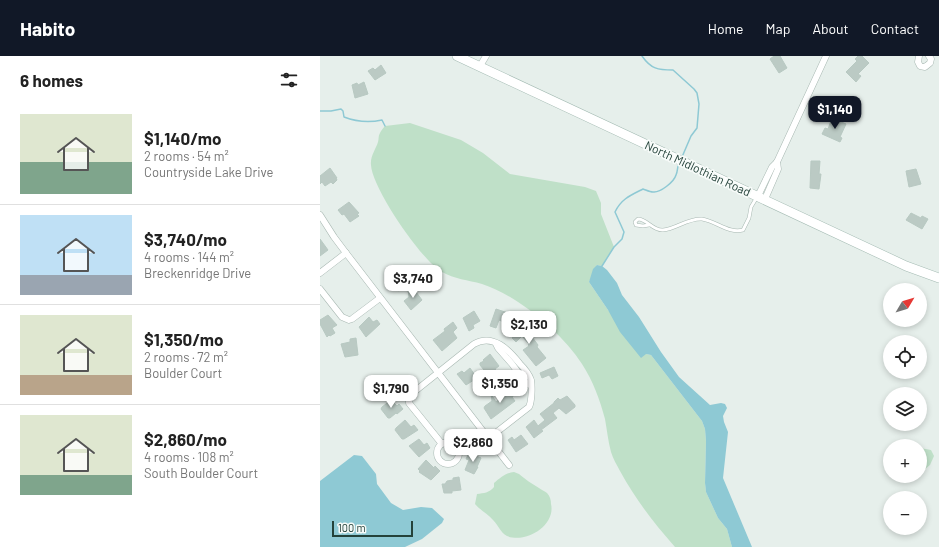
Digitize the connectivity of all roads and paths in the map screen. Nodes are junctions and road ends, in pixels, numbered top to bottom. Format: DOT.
graph roads {
  1 [pos="457,56"];
  2 [pos="486,56"];
  3 [pos="826,56"];
  4 [pos="929,56"];
  5 [pos="917,57"];
  6 [pos="480,66"];
  7 [pos="762,198"];
  8 [pos="320,215"];
  9 [pos="649,224"];
  10 [pos="346,253"];
  11 [pos="320,272"];
  12 [pos="939,278"];
  13 [pos="320,289"];
  14 [pos="380,298"];
  15 [pos="438,373"];
  16 [pos="489,438"];
  17 [pos="442,444"];
  18 [pos="509,465"];
  1 -- 6 [label="main road, North Midlothian Road"];
  2 -- 6 [label="street"];
  3 -- 7 [label="street"];
  4 -- 5 [label="street"];
  6 -- 7 [label="main road, North Midlothian Road"];
  7 -- 9 [label="lane"];
  7 -- 12 [label="main road, North Midlothian Road"];
  8 -- 10 [label="street"];
  10 -- 11 [label="street"];
  10 -- 14 [label="street"];
  13 -- 14 [label="street"];
  14 -- 15 [label="street"];
  15 -- 16 [label="street"];
  15 -- 16 [label="street"];
  15 -- 17 [label="street"];
  16 -- 18 [label="street"];
}
